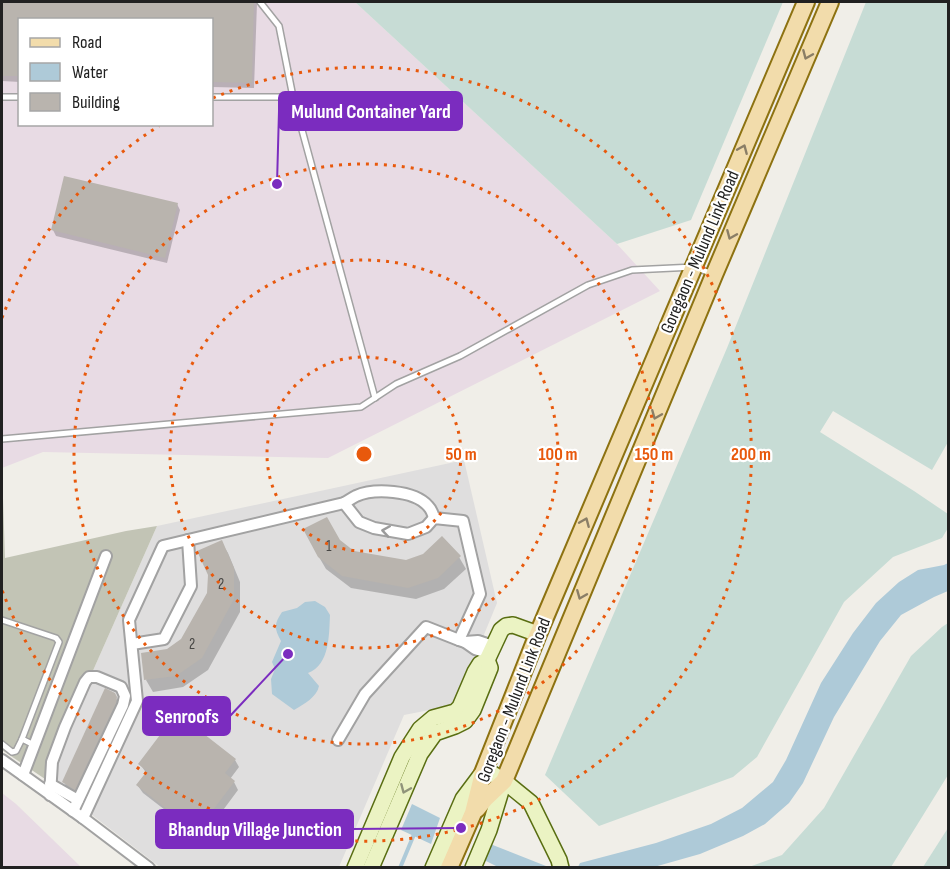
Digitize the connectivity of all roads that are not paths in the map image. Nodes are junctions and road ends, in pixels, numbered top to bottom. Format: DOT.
graph roads {
  1 [pos="260,2"];
  2 [pos="806,2"];
  3 [pos="830,2"];
  4 [pos="2,97"];
  5 [pos="18,97"];
  6 [pos="213,97"];
  7 [pos="293,97"];
  8 [pos="694,267"];
  9 [pos="714,275"];
  10 [pos="375,398"];
  11 [pos="2,439"];
  12 [pos="344,503"];
  13 [pos="434,518"];
  14 [pos="188,540"];
  15 [pos="106,556"];
  16 [pos="2,620"];
  17 [pos="538,634"];
  18 [pos="462,641"];
  19 [pos="132,644"];
  20 [pos="490,654"];
  21 [pos="52,659"];
  22 [pos="65,664"];
  23 [pos="22,740"];
  24 [pos="338,740"];
  25 [pos="2,744"];
  26 [pos="34,745"];
  27 [pos="414,750"];
  28 [pos="2,760"];
  29 [pos="484,770"];
  30 [pos="22,775"];
  31 [pos="504,781"];
  32 [pos="50,789"];
  33 [pos="75,805"];
  34 [pos="83,818"];
  35 [pos="465,819"];
  36 [pos="447,859"];
  37 [pos="560,864"];
  38 [pos="148,867"];
  39 [pos="355,867"];
  40 [pos="371,867"];
  41 [pos="433,867"];
  42 [pos="473,867"];
  1 -- 7 [label="lane"];
  8 -- 2 [label="main road, Goregaon - Mulund Link Road, one-way"];
  3 -- 9 [label="main road, Goregaon - Mulund Link Road, one-way"];
  4 -- 5 [label="lane"];
  6 -- 7 [label="lane"];
  7 -- 10 [label="lane"];
  8 -- 9 [label="lane"];
  8 -- 10 [label="lane"];
  17 -- 8 [label="main road, Goregaon - Mulund Link Road, one-way"];
  9 -- 31 [label="main road, Goregaon - Mulund Link Road, one-way"];
  10 -- 11 [label="lane"];
  12 -- 13 [label="street"];
  13 -- 12 [label="street, one-way"];
  12 -- 14 [label="street"];
  13 -- 18 [label="street"];
  14 -- 19 [label="street"];
  14 -- 19 [label="street"];
  15 -- 22 [label="street"];
  16 -- 21 [label="lane"];
  17 -- 20 [label="street"];
  17 -- 29 [label="main road, Goregaon - Mulund Link Road"];
  18 -- 20 [label="street"];
  18 -- 24 [label="street"];
  19 -- 34 [label="street"];
  20 -- 27 [label="street"];
  21 -- 22 [label="lane"];
  21 -- 23 [label="lane"];
  22 -- 26 [label="street"];
  23 -- 25 [label="lane"];
  23 -- 26 [label="lane"];
  26 -- 30 [label="street"];
  27 -- 39 [label="street"];
  27 -- 40 [label="street, one-way"];
  28 -- 30 [label="street"];
  29 -- 31 [label="street"];
  29 -- 35 [label="main road, Goregaon - Mulund Link Road"];
  29 -- 35 [label="street"];
  30 -- 32 [label="street"];
  31 -- 35 [label="main road, Goregaon - Mulund Link Road"];
  31 -- 37 [label="street"];
  31 -- 42 [label="street"];
  32 -- 33 [label="street"];
  32 -- 33 [label="street"];
  33 -- 34 [label="street"];
  34 -- 38 [label="street"];
  35 -- 36 [label="main road"];
  36 -- 41 [label="street"];
}
